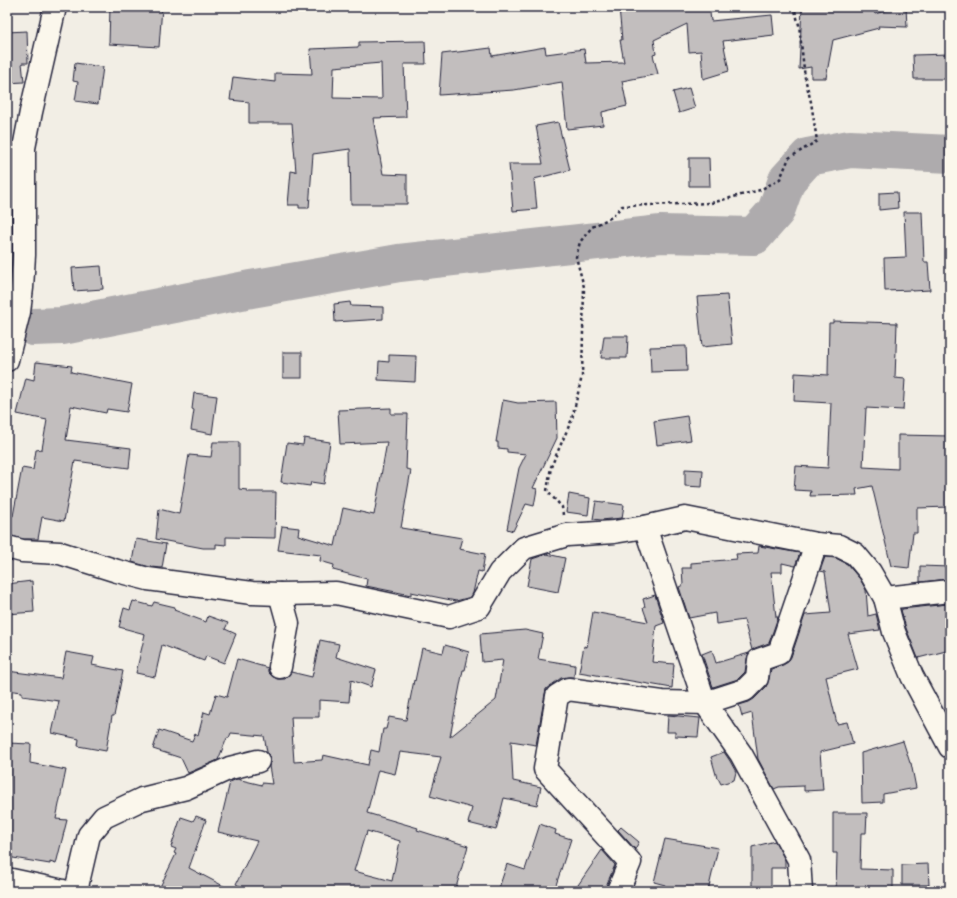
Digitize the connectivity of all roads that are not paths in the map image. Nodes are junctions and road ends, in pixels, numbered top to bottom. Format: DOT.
graph roads {
  1 [pos="55,7"];
  2 [pos="15,146"];
  3 [pos="7,360"];
  4 [pos="645,527"];
  5 [pos="816,544"];
  6 [pos="7,547"];
  7 [pos="950,591"];
  8 [pos="280,594"];
  9 [pos="885,598"];
  10 [pos="280,667"];
  11 [pos="705,703"];
  12 [pos="950,747"];
  13 [pos="258,761"];
  14 [pos="7,879"];
  15 [pos="63,891"];
  16 [pos="76,891"];
  17 [pos="618,891"];
  18 [pos="801,891"];
  1 -- 2 [label="street"];
  2 -- 3 [label="street"];
  4 -- 5 [label="street"];
  4 -- 8 [label="street"];
  4 -- 11 [label="street"];
  5 -- 9 [label="street"];
  5 -- 11 [label="street"];
  6 -- 8 [label="street"];
  7 -- 9 [label="street"];
  8 -- 10 [label="street"];
  9 -- 12 [label="street"];
  11 -- 17 [label="street"];
  11 -- 18 [label="street"];
  13 -- 16 [label="street"];
  14 -- 15 [label="street"];
}
